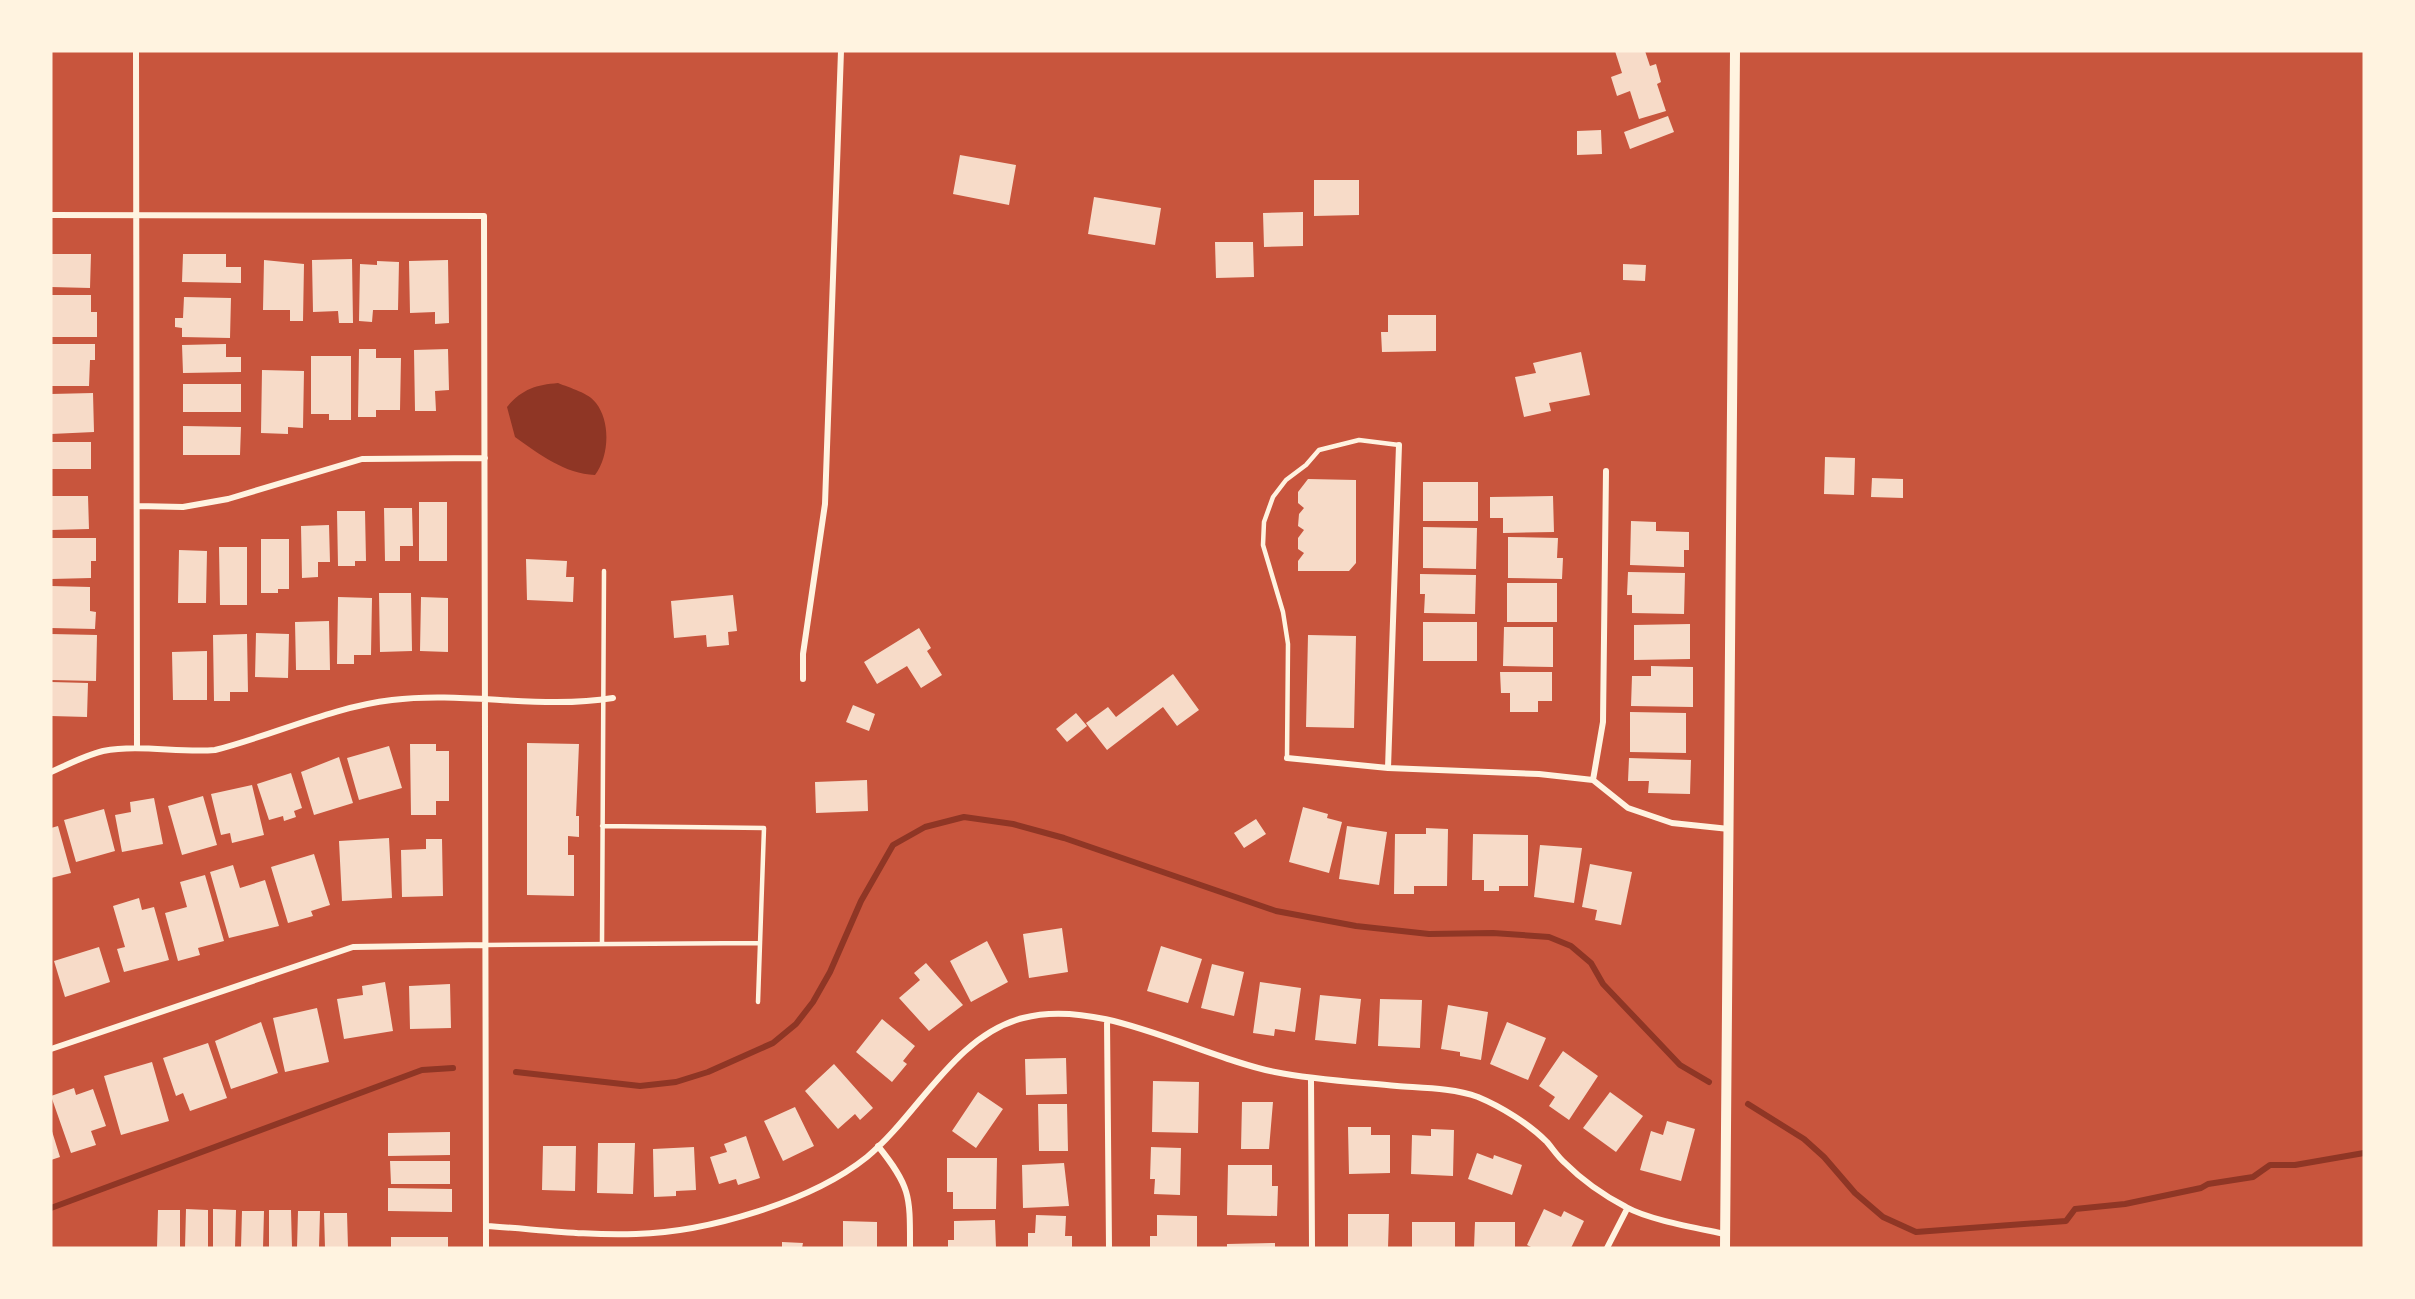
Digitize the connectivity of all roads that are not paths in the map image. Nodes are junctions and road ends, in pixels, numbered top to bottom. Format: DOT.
graph roads {
  1 [pos="136,51"];
  2 [pos="841,51"];
  3 [pos="1735,51"];
  4 [pos="51,215"];
  5 [pos="136,215"];
  6 [pos="1399,446"];
  7 [pos="485,458"];
  8 [pos="1606,471"];
  9 [pos="136,506"];
  10 [pos="604,571"];
  11 [pos="803,679"];
  12 [pos="613,698"];
  13 [pos="603,699"];
  14 [pos="485,701"];
  15 [pos="137,748"];
  16 [pos="1287,758"];
  17 [pos="1388,768"];
  18 [pos="51,772"];
  19 [pos="1593,780"];
  20 [pos="602,826"];
  21 [pos="1730,829"];
  22 [pos="760,943"];
  23 [pos="602,944"];
  24 [pos="485,945"];
  25 [pos="758,1002"];
  26 [pos="1107,1020"];
  27 [pos="51,1049"];
  28 [pos="1311,1079"];
  29 [pos="878,1146"];
  30 [pos="1627,1209"];
  31 [pos="486,1226"];
  32 [pos="1725,1234"];
  33 [pos="486,1248"];
  34 [pos="910,1248"];
  35 [pos="1109,1248"];
  36 [pos="1312,1248"];
  37 [pos="1607,1248"];
  38 [pos="1725,1248"];
  1 -- 5 [label="street"];
  2 -- 11 [label="street"];
  3 -- 21 [label="street"];
  4 -- 5 [label="street"];
  5 -- 7 [label="street"];
  5 -- 9 [label="street"];
  6 -- 16 [label="lane"];
  6 -- 17 [label="street"];
  7 -- 9 [label="street"];
  7 -- 14 [label="street"];
  8 -- 19 [label="street"];
  9 -- 15 [label="street"];
  10 -- 13 [label="lane"];
  12 -- 13 [label="street"];
  13 -- 14 [label="street"];
  13 -- 20 [label="lane"];
  14 -- 15 [label="street"];
  14 -- 24 [label="street"];
  15 -- 18 [label="street"];
  16 -- 17 [label="street"];
  17 -- 19 [label="street"];
  19 -- 21 [label="street"];
  20 -- 22 [label="lane"];
  20 -- 23 [label="lane"];
  21 -- 32 [label="street"];
  22 -- 23 [label="lane"];
  22 -- 25 [label="lane"];
  23 -- 24 [label="lane"];
  24 -- 27 [label="street"];
  24 -- 31 [label="street"];
  26 -- 28 [label="street"];
  26 -- 29 [label="street"];
  26 -- 35 [label="street"];
  28 -- 30 [label="street"];
  28 -- 36 [label="street"];
  29 -- 31 [label="street"];
  29 -- 34 [label="street"];
  30 -- 32 [label="street"];
  30 -- 37 [label="street"];
  31 -- 33 [label="street"];
  32 -- 38 [label="street"];
}
